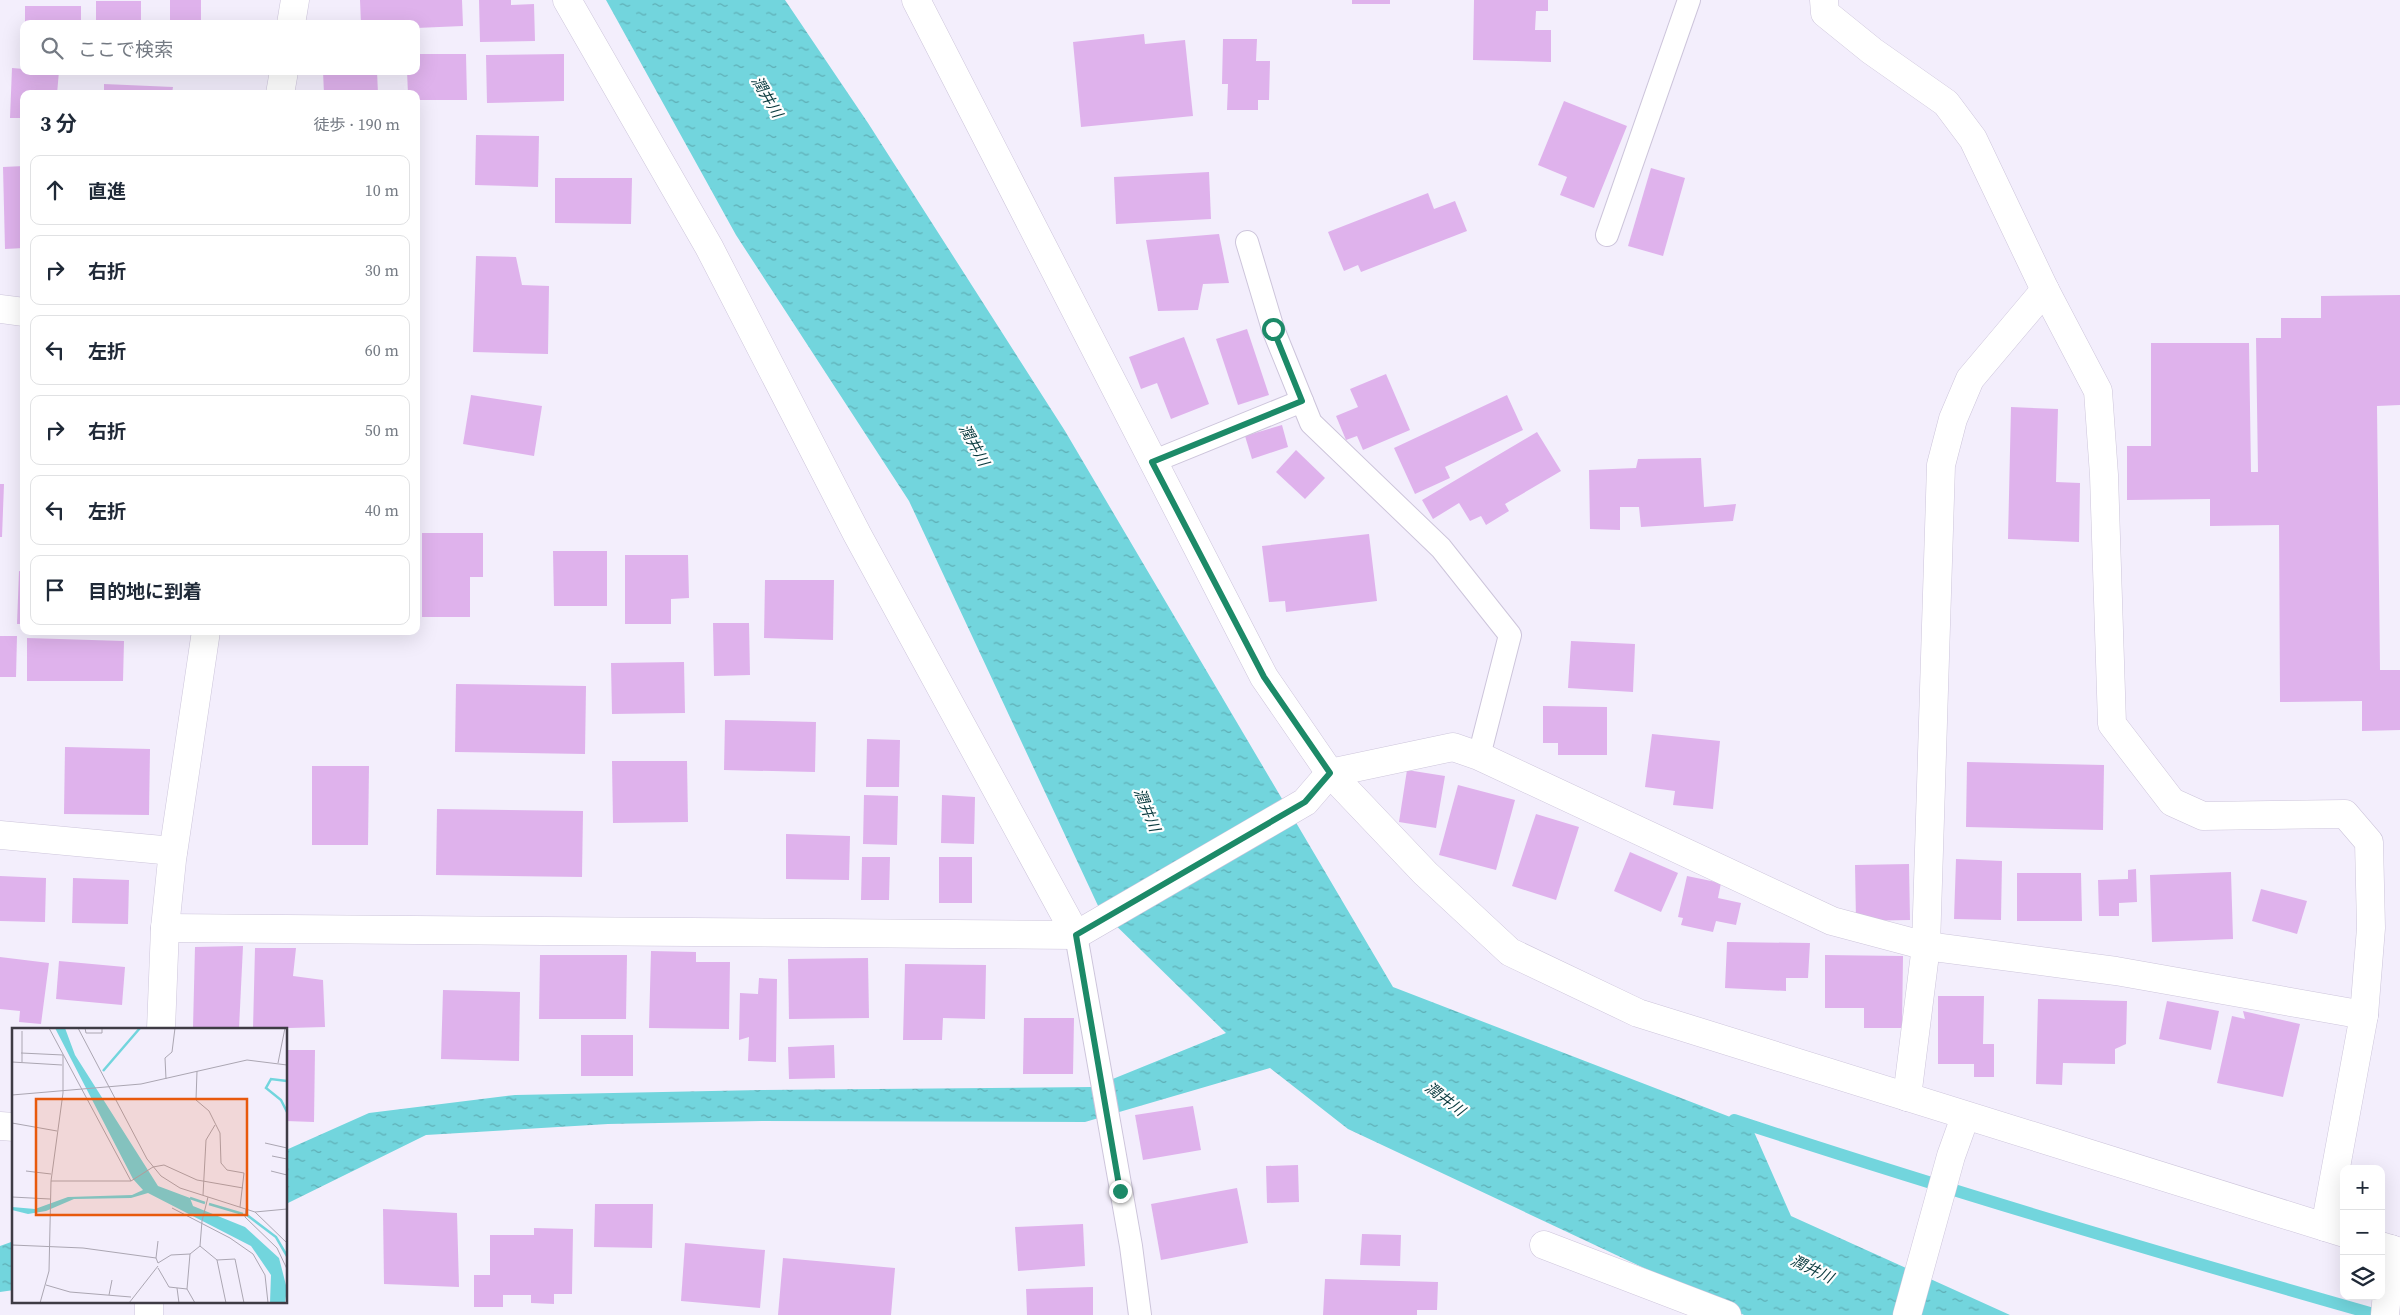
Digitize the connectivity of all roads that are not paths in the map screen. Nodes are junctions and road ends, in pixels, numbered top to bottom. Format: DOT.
graph roads {
  1 [pos="295,0"];
  2 [pos="567,0"];
  3 [pos="916,0"];
  4 [pos="1689,0"];
  5 [pos="1824,0"];
  6 [pos="292,20"];
  7 [pos="283,75"];
  8 [pos="281,90"];
  9 [pos="1607,236"];
  10 [pos="1247,242"];
  11 [pos="2045,290"];
  12 [pos="0,309"];
  13 [pos="20,312"];
  14 [pos="1302,401"];
  15 [pos="1152,462"];
  16 [pos="205,635"];
  17 [pos="1479,756"];
  18 [pos="1330,773"];
  19 [pos="0,835"];
  20 [pos="173,851"];
  21 [pos="165,928"];
  22 [pos="1076,935"];
  23 [pos="1926,946"];
  24 [pos="2364,1015"];
  25 [pos="161,1028"];
  26 [pos="1907,1097"];
  27 [pos="1965,1117"];
  28 [pos="2335,1230"];
  29 [pos="1544,1245"];
  30 [pos="2391,1249"];
  31 [pos="149,1302"];
  32 [pos="2386,1304"];
  33 [pos="149,1315"];
  34 [pos="1140,1315"];
  35 [pos="1727,1315"];
  36 [pos="1907,1315"];
  1 -- 6 [label="street"];
  2 -- 22 [label="street"];
  3 -- 15 [label="street"];
  4 -- 9 [label="lane"];
  5 -- 11 [label="street"];
  7 -- 8 [label="street"];
  10 -- 14 [label="lane"];
  11 -- 23 [label="street"];
  11 -- 24 [label="street"];
  12 -- 13 [label="street"];
  14 -- 15 [label="lane"];
  14 -- 17 [label="lane"];
  15 -- 18 [label="street"];
  16 -- 20 [label="street"];
  17 -- 18 [label="street"];
  17 -- 23 [label="street"];
  18 -- 22 [label="street"];
  18 -- 26 [label="street"];
  19 -- 20 [label="street"];
  20 -- 21 [label="street"];
  21 -- 22 [label="street"];
  21 -- 25 [label="street"];
  22 -- 34 [label="lane"];
  23 -- 24 [label="street"];
  23 -- 26 [label="street"];
  24 -- 28 [label="street"];
  26 -- 27 [label="street"];
  27 -- 28 [label="street"];
  27 -- 36 [label="street"];
  29 -- 35 [label="street"];
  30 -- 32 [label="street"];
  31 -- 33 [label="street"];
}
